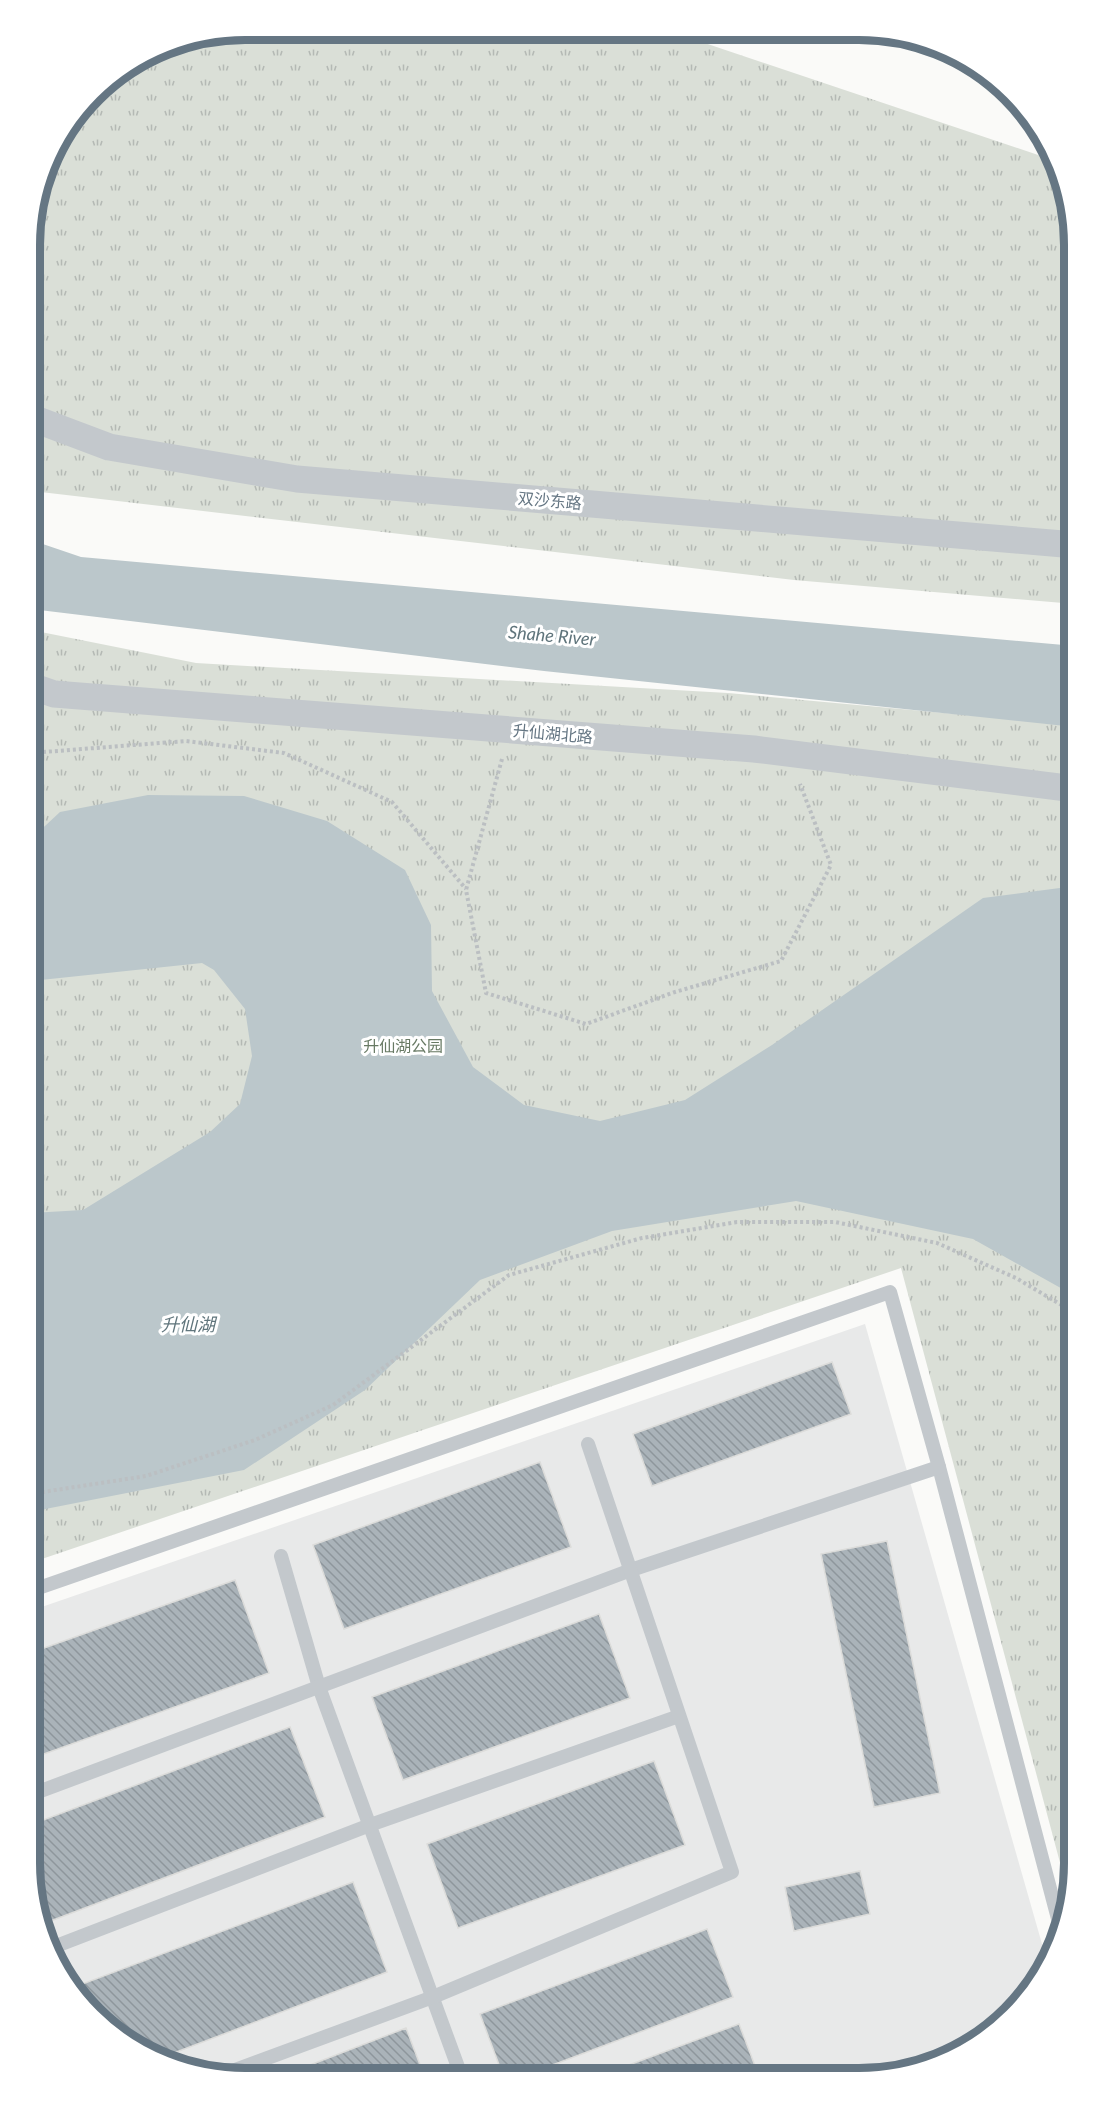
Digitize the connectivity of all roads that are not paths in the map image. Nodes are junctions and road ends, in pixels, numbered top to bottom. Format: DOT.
graph roads {
  1 [pos="40,421"];
  2 [pos="1064,544"];
  3 [pos="40,689"];
  4 [pos="1064,788"];
  5 [pos="588,1444"];
  6 [pos="939,1467"];
  7 [pos="281,1556"];
  8 [pos="631,1570"];
  9 [pos="40,1588"];
  10 [pos="319,1687"];
  11 [pos="679,1716"];
  12 [pos="40,1791"];
  13 [pos="370,1825"];
  14 [pos="1058,1917"];
  15 [pos="58,1945"];
  16 [pos="433,1997"];
  17 [pos="241,2068"];
  18 [pos="458,2068"];
  1 -- 2 [label="street, 双沙东路"];
  3 -- 4 [label="street, 升仙湖北路"];
  5 -- 8 [label="lane"];
  6 -- 8 [label="lane"];
  6 -- 9 [label="lane"];
  6 -- 14 [label="lane"];
  7 -- 10 [label="lane"];
  8 -- 10 [label="lane"];
  8 -- 11 [label="lane"];
  10 -- 12 [label="lane"];
  10 -- 13 [label="lane"];
  11 -- 13 [label="lane"];
  11 -- 16 [label="lane"];
  13 -- 15 [label="lane"];
  13 -- 16 [label="lane"];
  16 -- 17 [label="lane"];
  16 -- 18 [label="lane"];
}
